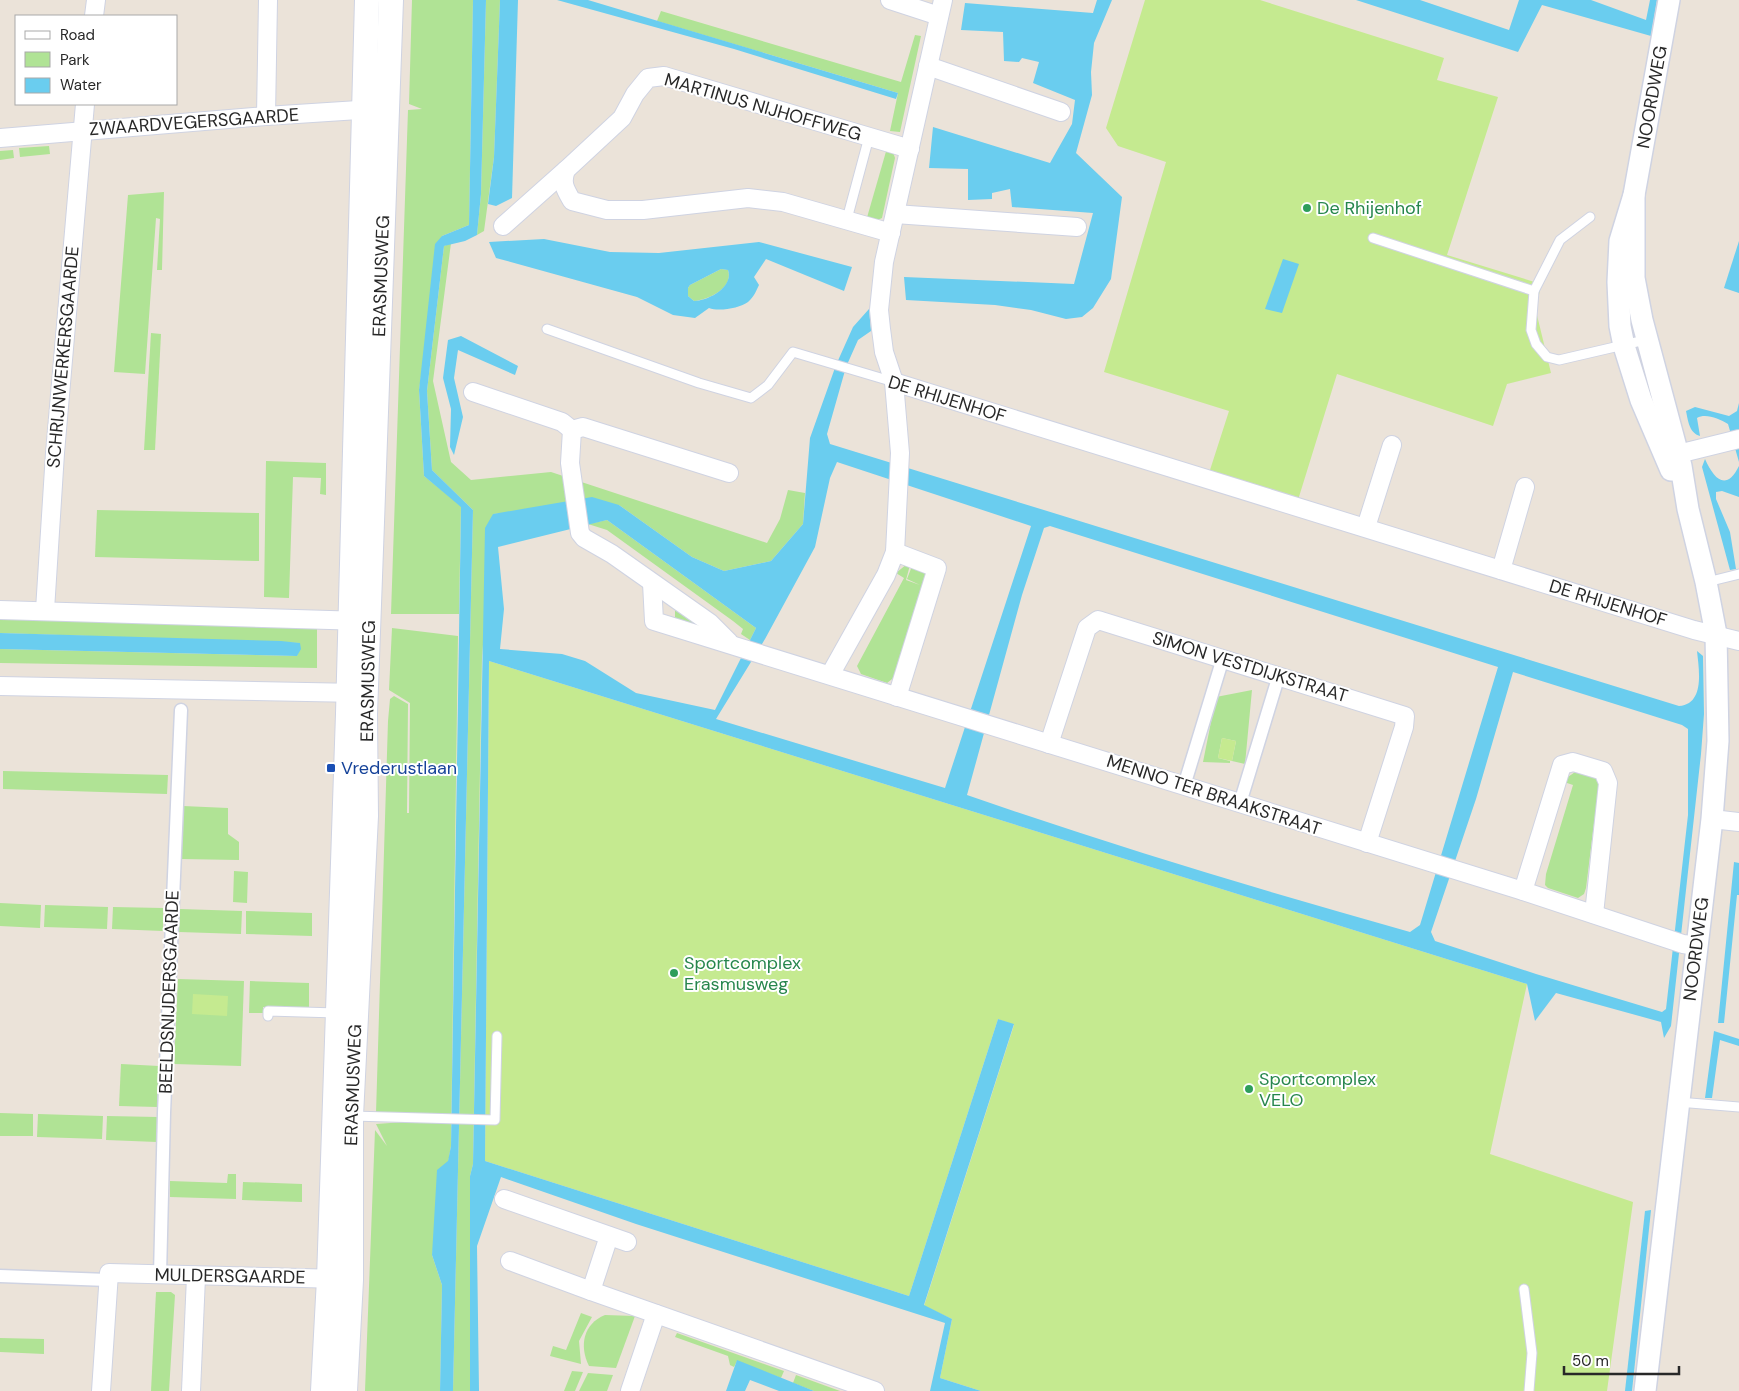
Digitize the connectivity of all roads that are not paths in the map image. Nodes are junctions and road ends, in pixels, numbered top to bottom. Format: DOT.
graph roads {
  1 [pos="96,0"];
  2 [pos="268,0"];
  3 [pos="367,0"];
  4 [pos="391,0"];
  5 [pos="890,0"];
  6 [pos="1669,0"];
  7 [pos="941,8"];
  8 [pos="94,15"];
  9 [pos="928,66"];
  10 [pos="86,105"];
  11 [pos="387,108"];
  12 [pos="363,110"];
  13 [pos="1061,112"];
  14 [pos="266,116"];
  15 [pos="83,131"];
  16 [pos="869,137"];
  17 [pos="0,138"];
  18 [pos="910,149"];
  19 [pos="566,170"];
  20 [pos="539,193"];
  21 [pos="1634,195"];
  22 [pos="572,200"];
  23 [pos="895,214"];
  24 [pos="1590,218"];
  25 [pos="847,219"];
  26 [pos="503,226"];
  27 [pos="1077,228"];
  28 [pos="891,233"];
  29 [pos="1372,238"];
  30 [pos="1534,291"];
  31 [pos="547,329"];
  32 [pos="1645,340"];
  33 [pos="1624,346"];
  34 [pos="894,382"];
  35 [pos="473,392"];
  36 [pos="572,430"];
  37 [pos="1734,440"];
  38 [pos="1392,445"];
  39 [pos="1674,460"];
  40 [pos="730,473"];
  41 [pos="1525,487"];
  42 [pos="1366,527"];
  43 [pos="895,552"];
  44 [pos="1501,570"];
  45 [pos="1739,574"];
  46 [pos="1706,582"];
  47 [pos="652,583"];
  48 [pos="0,610"];
  49 [pos="45,610"];
  50 [pos="360,621"];
  51 [pos="1716,634"];
  52 [pos="1739,641"];
  53 [pos="734,645"];
  54 [pos="1223,658"];
  55 [pos="830,675"];
  56 [pos="1279,675"];
  57 [pos="0,686"];
  58 [pos="357,693"];
  59 [pos="897,697"];
  60 [pos="181,710"];
  61 [pos="1048,744"];
  62 [pos="1184,786"];
  63 [pos="1240,803"];
  64 [pos="1712,819"];
  65 [pos="1739,822"];
  66 [pos="1367,843"];
  67 [pos="1523,891"];
  68 [pos="1594,914"];
  69 [pos="1683,943"];
  70 [pos="337,1013"];
  71 [pos="268,1016"];
  72 [pos="497,1036"];
  73 [pos="1678,1102"];
  74 [pos="1739,1107"];
  75 [pos="342,1116"];
  76 [pos="504,1199"];
  77 [pos="609,1236"];
  78 [pos="627,1242"];
  79 [pos="510,1261"];
  80 [pos="160,1275"];
  81 [pos="0,1276"];
  82 [pos="108,1277"];
  83 [pos="196,1277"];
  84 [pos="330,1279"];
  85 [pos="1524,1289"];
  86 [pos="591,1291"];
  87 [pos="656,1314"];
  88 [pos="101,1391"];
  89 [pos="191,1391"];
  90 [pos="323,1391"];
  91 [pos="345,1391"];
  92 [pos="630,1391"];
  93 [pos="875,1391"];
  94 [pos="1529,1391"];
  95 [pos="1645,1391"];
  1 -- 8 [label="street"];
  2 -- 14 [label="street"];
  3 -- 12 [label="main road, ERASMUSWEG"];
  4 -- 11 [label="main road, ERASMUSWEG"];
  5 -- 7 [label="street"];
  6 -- 21 [label="street, NOORDWEG"];
  7 -- 9 [label="street"];
  9 -- 13 [label="street"];
  9 -- 18 [label="street"];
  10 -- 15 [label="street, SCHRIJNWERKERSGAARDE"];
  11 -- 12 [label="street, ZWAARDVEGERSGAARDE"];
  11 -- 50 [label="main road, ERASMUSWEG"];
  12 -- 14 [label="street, ZWAARDVEGERSGAARDE"];
  12 -- 50 [label="main road, ERASMUSWEG"];
  14 -- 15 [label="street, ZWAARDVEGERSGAARDE"];
  15 -- 17 [label="street, ZWAARDVEGERSGAARDE"];
  15 -- 49 [label="street, SCHRIJNWERKERSGAARDE"];
  16 -- 18 [label="street, MARTINUS NIJHOFFWEG"];
  16 -- 19 [label="street, MARTINUS NIJHOFFWEG"];
  16 -- 25 [label="lane"];
  18 -- 23 [label="street"];
  19 -- 20 [label="street, MARTINUS NIJHOFFWEG"];
  19 -- 22 [label="street"];
  20 -- 22 [label="street"];
  20 -- 26 [label="street, MARTINUS NIJHOFFWEG"];
  21 -- 32 [label="street, NOORDWEG"];
  21 -- 33 [label="street, NOORDWEG"];
  22 -- 25 [label="street"];
  23 -- 27 [label="street"];
  23 -- 28 [label="street"];
  24 -- 30 [label="lane"];
  25 -- 28 [label="street"];
  28 -- 34 [label="street"];
  29 -- 30 [label="lane"];
  30 -- 33 [label="lane"];
  31 -- 34 [label="lane, DE RHIJENHOF"];
  32 -- 33 [label="lane"];
  32 -- 39 [label="street, NOORDWEG"];
  33 -- 39 [label="street, NOORDWEG"];
  34 -- 42 [label="street, DE RHIJENHOF"];
  34 -- 43 [label="street"];
  35 -- 36 [label="street"];
  36 -- 40 [label="street"];
  36 -- 47 [label="street, MENNO TER BRAAKSTRAAT"];
  37 -- 39 [label="street"];
  38 -- 42 [label="street"];
  39 -- 46 [label="street, NOORDWEG"];
  41 -- 44 [label="street"];
  42 -- 44 [label="street, DE RHIJENHOF"];
  43 -- 55 [label="street"];
  43 -- 59 [label="street"];
  44 -- 51 [label="street, DE RHIJENHOF"];
  45 -- 46 [label="lane"];
  46 -- 51 [label="street, NOORDWEG"];
  47 -- 53 [label="street, MENNO TER BRAAKSTRAAT"];
  47 -- 53 [label="street, MENNO TER BRAAKSTRAAT"];
  48 -- 49 [label="street"];
  49 -- 50 [label="street"];
  50 -- 58 [label="main road, ERASMUSWEG"];
  51 -- 52 [label="street, DE RHIJENHOF"];
  51 -- 64 [label="street, NOORDWEG"];
  53 -- 55 [label="street, MENNO TER BRAAKSTRAAT"];
  54 -- 56 [label="street, SIMON VESTDIJKSTRAAT"];
  54 -- 61 [label="street, SIMON VESTDIJKSTRAAT"];
  54 -- 62 [label="street"];
  55 -- 59 [label="street, MENNO TER BRAAKSTRAAT"];
  56 -- 63 [label="street"];
  56 -- 66 [label="street, SIMON VESTDIJKSTRAAT"];
  57 -- 58 [label="street"];
  58 -- 70 [label="main road, ERASMUSWEG"];
  58 -- 75 [label="main road, ERASMUSWEG"];
  59 -- 61 [label="street, MENNO TER BRAAKSTRAAT"];
  60 -- 80 [label="street, BEELDSNIJDERSGAARDE"];
  61 -- 62 [label="street, MENNO TER BRAAKSTRAAT"];
  62 -- 63 [label="street, MENNO TER BRAAKSTRAAT"];
  63 -- 66 [label="street, MENNO TER BRAAKSTRAAT"];
  64 -- 65 [label="street"];
  64 -- 69 [label="street, NOORDWEG"];
  66 -- 67 [label="street, MENNO TER BRAAKSTRAAT"];
  67 -- 68 [label="street, MENNO TER BRAAKSTRAAT"];
  67 -- 68 [label="street"];
  68 -- 69 [label="street, MENNO TER BRAAKSTRAAT"];
  69 -- 73 [label="street, NOORDWEG"];
  70 -- 71 [label="lane"];
  70 -- 75 [label="main road, ERASMUSWEG"];
  72 -- 75 [label="lane"];
  73 -- 74 [label="lane"];
  73 -- 95 [label="street, NOORDWEG"];
  75 -- 84 [label="main road, ERASMUSWEG"];
  76 -- 77 [label="street"];
  77 -- 78 [label="street"];
  77 -- 86 [label="street"];
  79 -- 86 [label="street"];
  80 -- 82 [label="street, MULDERSGAARDE"];
  80 -- 83 [label="street, MULDERSGAARDE"];
  81 -- 82 [label="street, MULDERSGAARDE"];
  82 -- 88 [label="street"];
  83 -- 84 [label="street, MULDERSGAARDE"];
  83 -- 89 [label="street"];
  84 -- 90 [label="main road, ERASMUSWEG"];
  84 -- 91 [label="main road, ERASMUSWEG"];
  85 -- 94 [label="lane"];
  86 -- 87 [label="street"];
  87 -- 92 [label="street"];
  87 -- 93 [label="street"];
}
